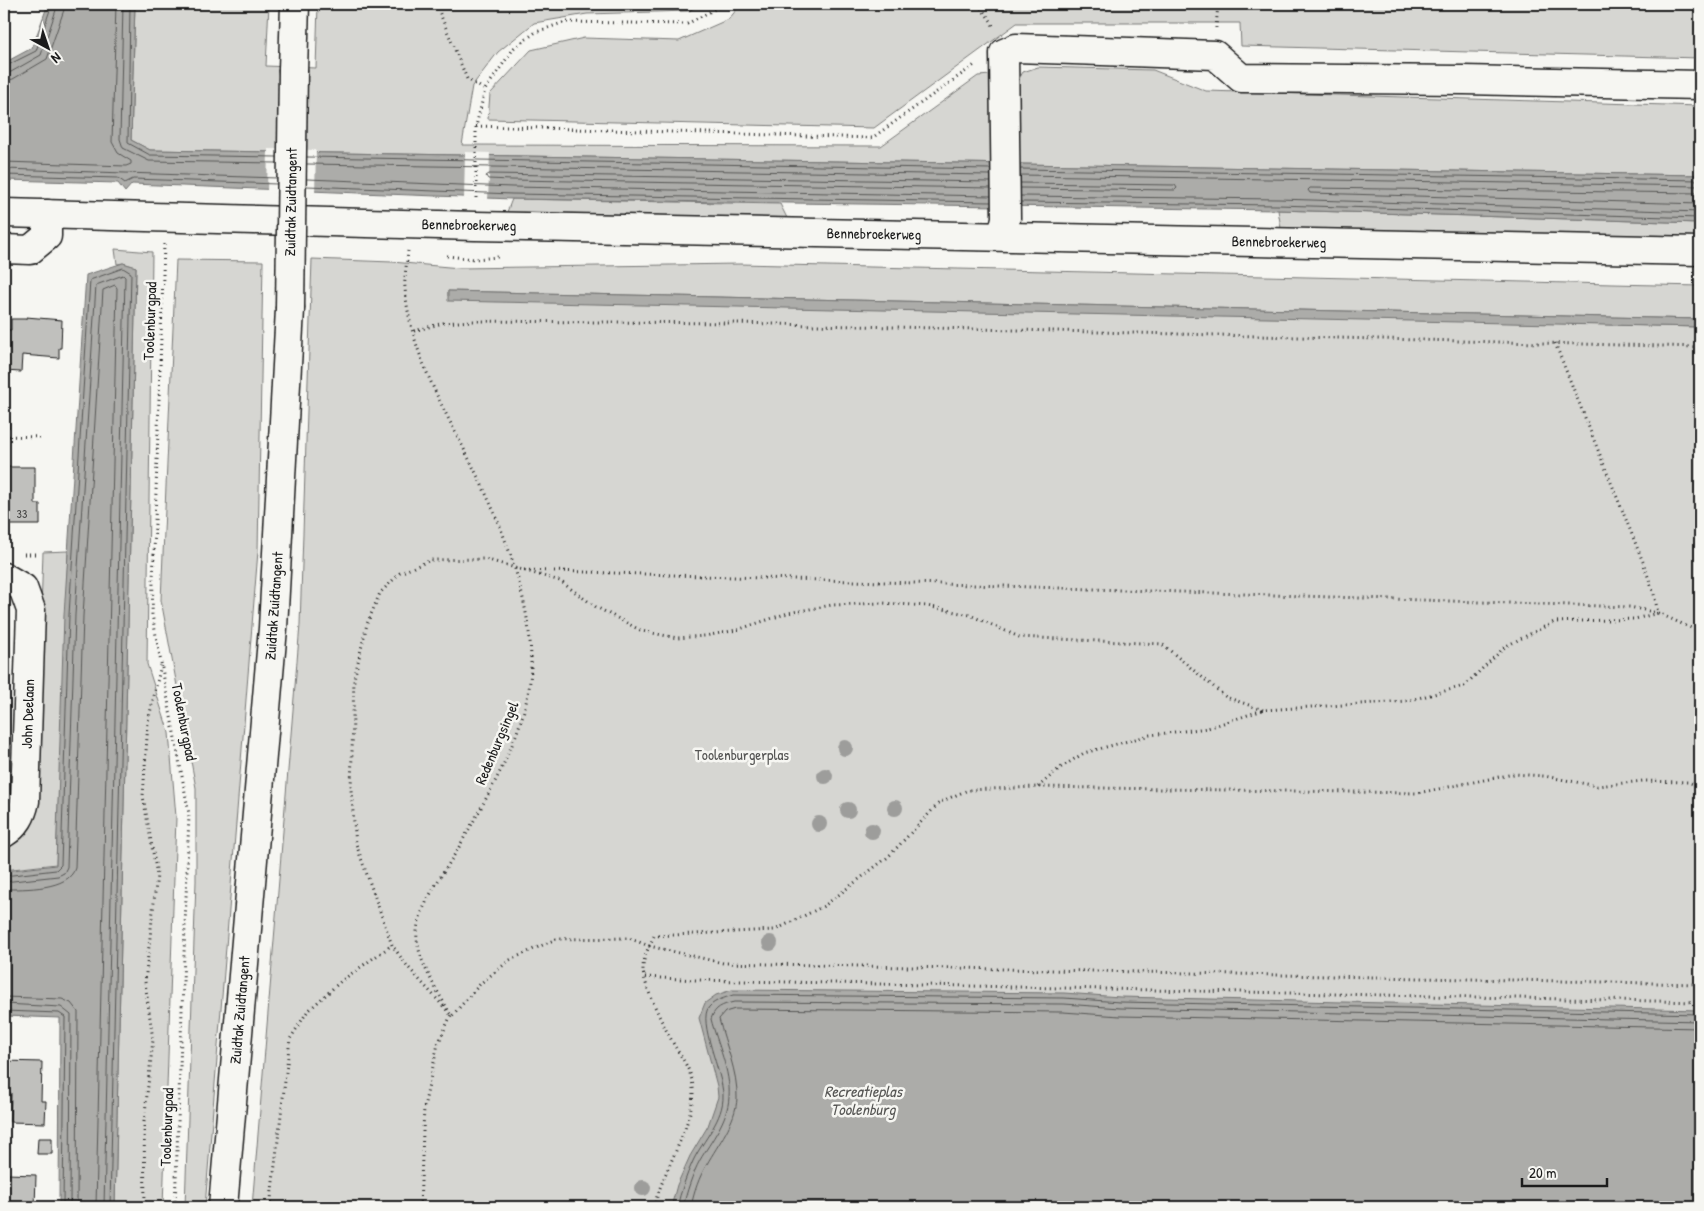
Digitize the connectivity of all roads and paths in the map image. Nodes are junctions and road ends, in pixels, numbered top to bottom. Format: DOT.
graph roads {
  1 [pos="295,4"];
  2 [pos="436,4"];
  3 [pos="724,4"];
  4 [pos="1004,53"];
  5 [pos="1700,85"];
  6 [pos="485,90"];
  7 [pos="476,126"];
  8 [pos="476,200"];
  9 [pos="4,213"];
  10 [pos="47,214"];
  11 [pos="1004,227"];
  12 [pos="164,241"];
  13 [pos="4,249"];
  14 [pos="408,250"];
  15 [pos="1700,251"];
  16 [pos="414,330"];
  17 [pos="1555,343"];
  18 [pos="1700,347"];
  19 [pos="4,436"];
  20 [pos="44,436"];
  21 [pos="513,569"];
  22 [pos="13,582"];
  23 [pos="1658,612"];
  24 [pos="1700,632"];
  25 [pos="162,664"];
  26 [pos="1263,710"];
  27 [pos="1038,787"];
  28 [pos="1700,787"];
  29 [pos="4,833"];
  30 [pos="392,945"];
  31 [pos="649,946"];
  32 [pos="645,977"];
  33 [pos="1700,984"];
  34 [pos="1700,1002"];
  35 [pos="452,1016"];
  36 [pos="145,1207"];
  37 [pos="175,1207"];
  38 [pos="223,1207"];
  39 [pos="270,1207"];
  40 [pos="420,1207"];
  41 [pos="654,1207"];
  1 -- 38 [label="street, Zuidtak Zuidtangent, bridge"];
  2 -- 6 [label="path"];
  3 -- 6 [label="path"];
  4 -- 5 [label="street"];
  4 -- 7 [label="path"];
  4 -- 11 [label="street"];
  6 -- 7 [label="path"];
  7 -- 8 [label="path"];
  9 -- 10 [label="street, Bennebroekerweg"];
  10 -- 11 [label="street, Bennebroekerweg"];
  10 -- 13 [label="street"];
  11 -- 15 [label="street, Bennebroekerweg"];
  12 -- 25 [label="path, Toolenburgpad"];
  14 -- 16 [label="path, Redenburgsingel"];
  16 -- 17 [label="path"];
  16 -- 21 [label="path, Redenburgsingel"];
  17 -- 18 [label="path"];
  17 -- 23 [label="path"];
  19 -- 20 [label="path"];
  21 -- 23 [label="path"];
  21 -- 26 [label="path"];
  21 -- 30 [label="path"];
  21 -- 35 [label="path, Redenburgsingel"];
  22 -- 29 [label="street, John Deelaan"];
  23 -- 24 [label="path"];
  23 -- 26 [label="path"];
  25 -- 36 [label="path"];
  25 -- 37 [label="path, Toolenburgpad"];
  26 -- 27 [label="path"];
  27 -- 28 [label="path"];
  27 -- 31 [label="path"];
  30 -- 35 [label="path"];
  30 -- 39 [label="path"];
  31 -- 32 [label="path"];
  31 -- 33 [label="path"];
  31 -- 35 [label="path"];
  32 -- 34 [label="path"];
  32 -- 41 [label="path"];
  35 -- 40 [label="path"];
}
